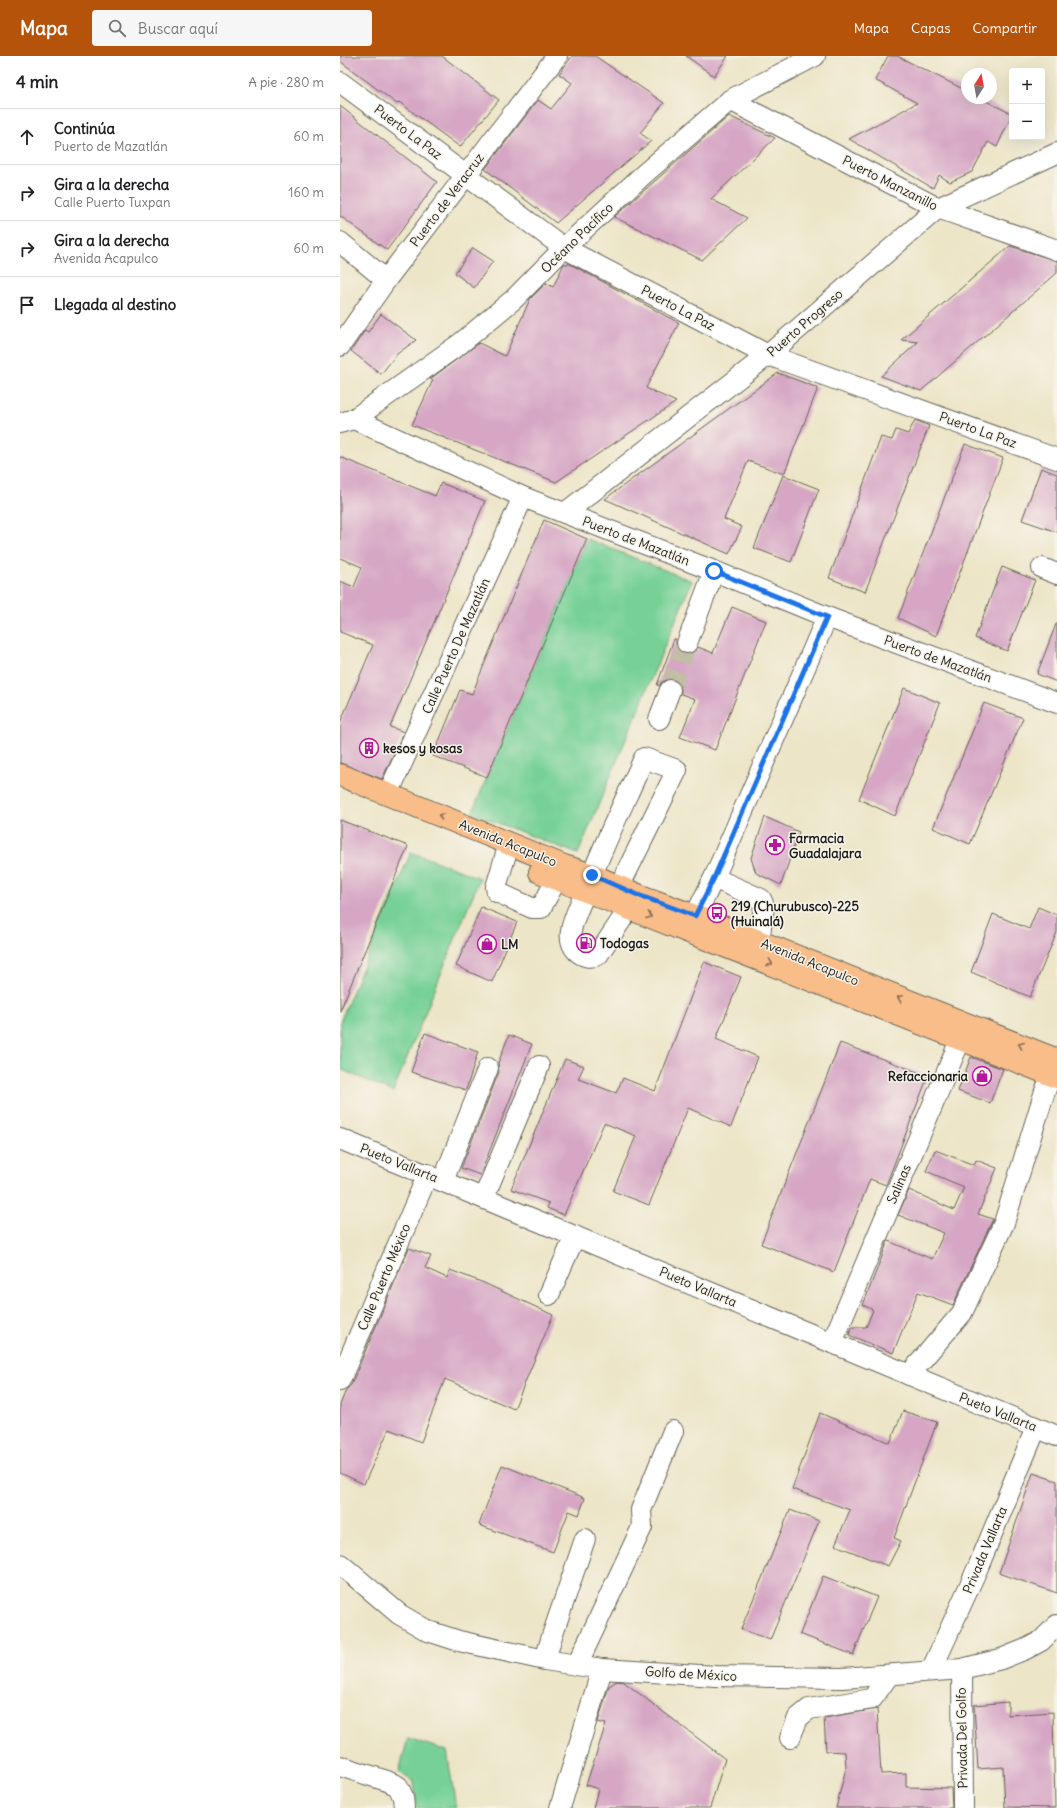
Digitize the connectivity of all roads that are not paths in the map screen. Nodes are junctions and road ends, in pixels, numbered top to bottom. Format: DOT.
graph roads {
  1 [pos="557,56"];
  2 [pos="815,56"];
  3 [pos="340,82"];
  4 [pos="730,100"];
  5 [pos="1057,153"];
  6 [pos="467,176"];
  7 [pos="938,208"];
  8 [pos="340,242"];
  9 [pos="564,248"];
  10 [pos="1057,250"];
  11 [pos="386,280"];
  12 [pos="340,346"];
  13 [pos="768,356"];
  14 [pos="347,421"];
  15 [pos="1057,459"];
  16 [pos="523,497"];
  17 [pos="564,513"];
  18 [pos="714,571"];
  19 [pos="827,617"];
  20 [pos="687,643"];
  21 [pos="670,690"];
  22 [pos="1057,703"];
  23 [pos="659,719"];
  24 [pos="340,775"];
  25 [pos="340,791"];
  26 [pos="388,794"];
  27 [pos="507,851"];
  28 [pos="561,872"];
  29 [pos="714,878"];
  30 [pos="589,883"];
  31 [pos="628,897"];
  32 [pos="695,916"];
  33 [pos="760,942"];
  34 [pos="964,1031"];
  35 [pos="540,1066"];
  36 [pos="488,1068"];
  37 [pos="1056,1069"];
  38 [pos="340,1139"];
  39 [pos="435,1177"];
  40 [pos="484,1198"];
  41 [pos="575,1236"];
  42 [pos="549,1295"];
  43 [pos="832,1343"];
  44 [pos="909,1375"];
  45 [pos="340,1380"];
  46 [pos="1036,1428"];
  47 [pos="672,1431"];
  48 [pos="1057,1436"];
  49 [pos="585,1539"];
  50 [pos="340,1564"];
  51 [pos="1057,1625"];
  52 [pos="545,1660"];
  53 [pos="578,1665"];
  54 [pos="602,1669"];
  55 [pos="962,1669"];
  56 [pos="931,1671"];
  57 [pos="889,1675"];
  58 [pos="790,1738"];
  59 [pos="340,1766"];
  60 [pos="404,1808"];
  61 [pos="560,1808"];
  62 [pos="963,1808"];
  1 -- 6 [label="street, Puerto de Veracruz"];
  2 -- 4 [label="street, Océano Pacífico"];
  3 -- 6 [label="street, Puerto La Paz"];
  4 -- 7 [label="street, Puerto Manzanillo"];
  4 -- 9 [label="street, Océano Pacífico"];
  5 -- 7 [label="street, Puerto Progreso"];
  6 -- 9 [label="street, Puerto La Paz"];
  6 -- 11 [label="street, Puerto de Veracruz"];
  7 -- 10 [label="street, Puerto Manzanillo"];
  7 -- 13 [label="street, Puerto Progreso"];
  8 -- 11 [label="street"];
  9 -- 13 [label="street, Puerto La Paz"];
  9 -- 14 [label="street, Océano Pacífico"];
  11 -- 12 [label="street, Puerto de Veracruz"];
  13 -- 15 [label="street, Puerto La Paz"];
  13 -- 17 [label="street, Puerto Progreso"];
  14 -- 16 [label="street, Puerto de Mazatlán"];
  16 -- 17 [label="street, Puerto de Mazatlán"];
  16 -- 26 [label="street, Calle Puerto De Mazatlán"];
  17 -- 18 [label="street, Puerto de Mazatlán"];
  18 -- 19 [label="street, Puerto de Mazatlán"];
  18 -- 20 [label="street"];
  19 -- 22 [label="street, Puerto de Mazatlán"];
  19 -- 29 [label="street"];
  21 -- 23 [label="street"];
  24 -- 26 [label="main road, Avenida Acapulco"];
  25 -- 27 [label="main road, Avenida Acapulco"];
  27 -- 26 [label="main road, Avenida Acapulco, one-way"];
  27 -- 28 [label="main road, Avenida Acapulco"];
  27 -- 28 [label="street"];
  28 -- 30 [label="main road, Avenida Acapulco"];
  29 -- 32 [label="street"];
  29 -- 33 [label="street"];
  30 -- 31 [label="main road, Avenida Acapulco"];
  30 -- 31 [label="street"];
  30 -- 31 [label="street"];
  31 -- 32 [label="main road, Avenida Acapulco"];
  31 -- 34 [label="main road, Avenida Acapulco, one-way"];
  32 -- 33 [label="main road, Avenida Acapulco"];
  34 -- 33 [label="main road, Avenida Acapulco, one-way"];
  34 -- 37 [label="main road, Avenida Acapulco"];
  34 -- 43 [label="street, Salinas"];
  35 -- 40 [label="street"];
  36 -- 39 [label="street, Calle Puerto México"];
  37 -- 44 [label="street"];
  38 -- 39 [label="street, Pueto Vallarta"];
  39 -- 40 [label="street, Pueto Vallarta"];
  39 -- 45 [label="street, Calle Puerto México"];
  40 -- 41 [label="street, Pueto Vallarta"];
  41 -- 42 [label="street"];
  41 -- 43 [label="street, Pueto Vallarta"];
  43 -- 44 [label="street, Pueto Vallarta"];
  44 -- 46 [label="street, Pueto Vallarta"];
  46 -- 48 [label="street, Pueto Vallarta"];
  46 -- 56 [label="street, Privada Vallarta"];
  47 -- 53 [label="street"];
  49 -- 52 [label="street"];
  50 -- 52 [label="street, Golfo de México"];
  51 -- 55 [label="street, Golfo de México"];
  52 -- 53 [label="street, Golfo de México"];
  53 -- 54 [label="street, Golfo de México"];
  54 -- 57 [label="street, Golfo de México"];
  54 -- 61 [label="street"];
  55 -- 56 [label="street, Golfo de México"];
  55 -- 62 [label="street, Privada Del Golfo"];
  56 -- 57 [label="street, Golfo de México"];
  57 -- 58 [label="street"];
  59 -- 60 [label="street"];
}
